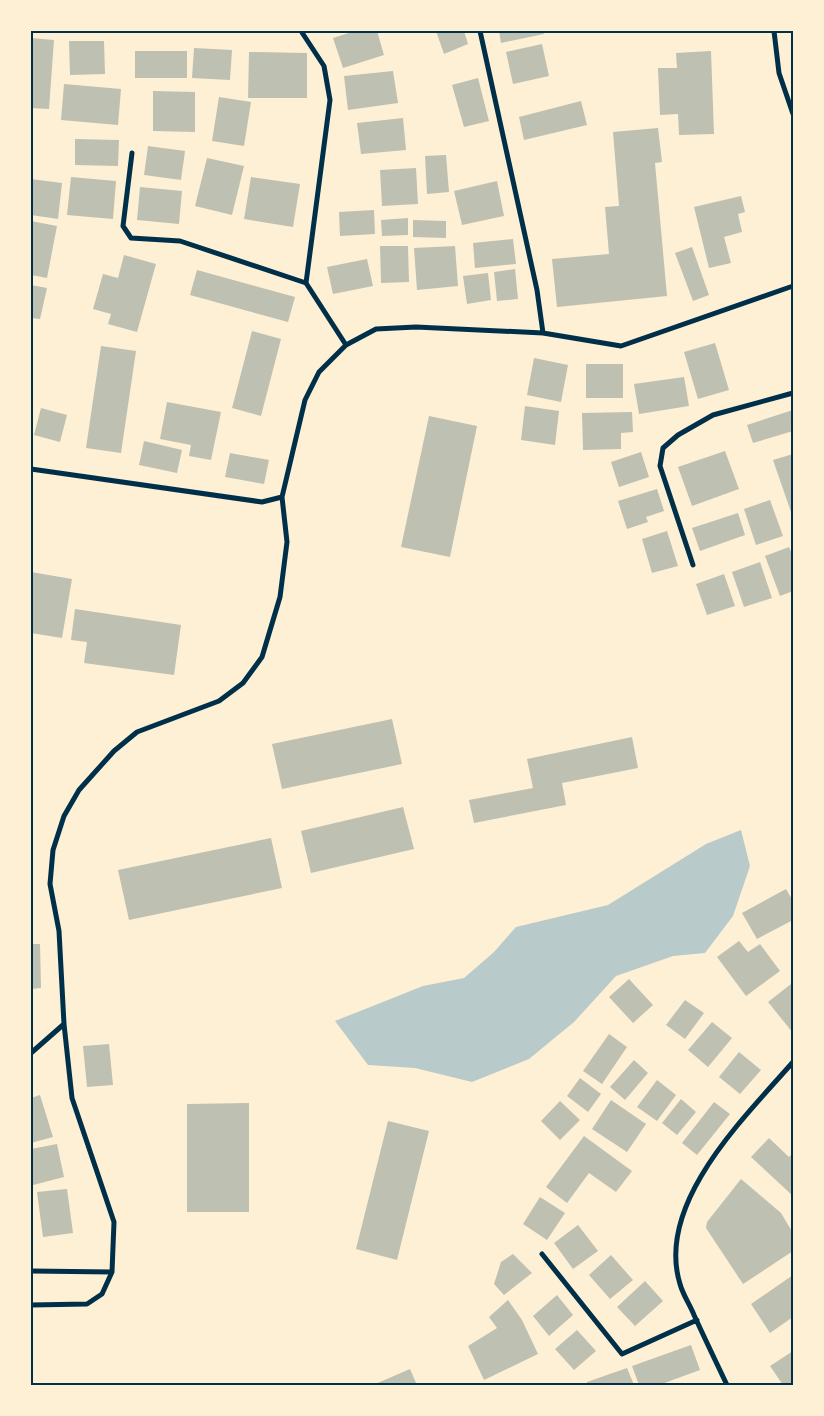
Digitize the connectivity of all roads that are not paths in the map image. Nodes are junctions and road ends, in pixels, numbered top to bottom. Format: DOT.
graph roads {
  1 [pos="301,31"];
  2 [pos="480,31"];
  3 [pos="774,31"];
  4 [pos="793,114"];
  5 [pos="132,153"];
  6 [pos="306,283"];
  7 [pos="793,286"];
  8 [pos="543,334"];
  9 [pos="346,346"];
  10 [pos="793,393"];
  11 [pos="31,470"];
  12 [pos="282,497"];
  13 [pos="694,565"];
  14 [pos="64,1024"];
  15 [pos="31,1053"];
  16 [pos="793,1062"];
  17 [pos="542,1254"];
  18 [pos="31,1271"];
  19 [pos="112,1272"];
  20 [pos="31,1305"];
  21 [pos="697,1320"];
  22 [pos="727,1385"];
  1 -- 6 [label="street"];
  2 -- 8 [label="street"];
  3 -- 4 [label="street"];
  5 -- 6 [label="street"];
  6 -- 9 [label="street"];
  7 -- 8 [label="street"];
  8 -- 9 [label="street"];
  9 -- 12 [label="street"];
  10 -- 13 [label="street"];
  11 -- 12 [label="street"];
  12 -- 14 [label="street"];
  14 -- 15 [label="street"];
  14 -- 19 [label="street"];
  16 -- 21 [label="street"];
  17 -- 21 [label="street"];
  18 -- 19 [label="street"];
  19 -- 20 [label="street"];
  21 -- 22 [label="street"];
}
